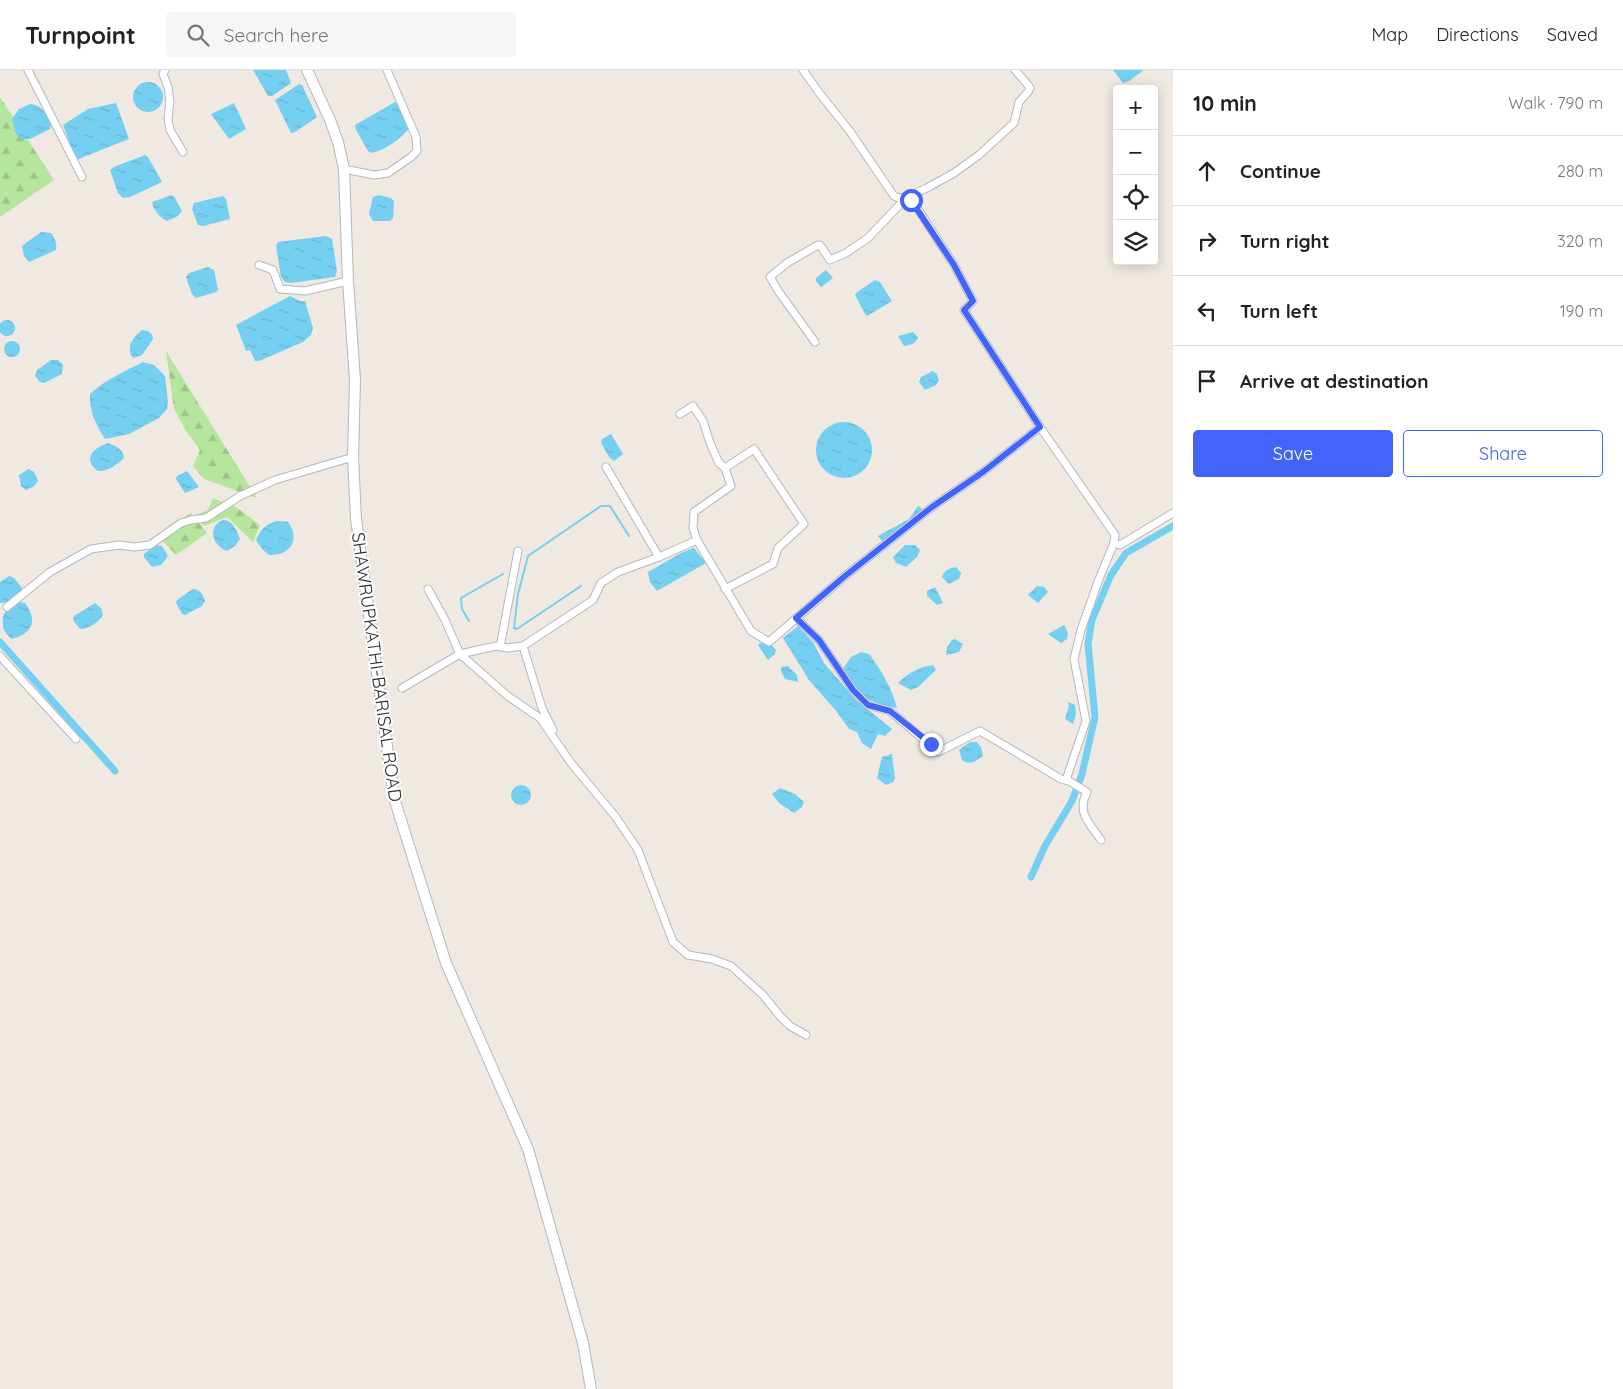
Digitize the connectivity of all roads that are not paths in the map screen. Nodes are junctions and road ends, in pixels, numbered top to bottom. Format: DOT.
graph roads {
  1 [pos="28,70"];
  2 [pos="165,70"];
  3 [pos="307,70"];
  4 [pos="388,70"];
  5 [pos="803,70"];
  6 [pos="1015,70"];
  7 [pos="183,152"];
  8 [pos="344,169"];
  9 [pos="82,177"];
  10 [pos="907,197"];
  11 [pos="259,265"];
  12 [pos="348,280"];
  13 [pos="815,342"];
  14 [pos="680,414"];
  15 [pos="1040,427"];
  16 [pos="353,457"];
  17 [pos="606,467"];
  18 [pos="724,468"];
  19 [pos="1173,513"];
  20 [pos="697,540"];
  21 [pos="1114,543"];
  22 [pos="518,552"];
  23 [pos="659,557"];
  24 [pos="428,589"];
  25 [pos="725,589"];
  26 [pos="6,607"];
  27 [pos="796,618"];
  28 [pos="501,642"];
  29 [pos="523,646"];
  30 [pos="460,654"];
  31 [pos="0,656"];
  32 [pos="402,688"];
  33 [pos="76,739"];
  34 [pos="558,742"];
  35 [pos="1068,781"];
  36 [pos="1101,840"];
  37 [pos="806,1035"];
  38 [pos="591,1389"];
  1 -- 9 [label="street"];
  2 -- 7 [label="street"];
  3 -- 8 [label="main road, SHAWRUPKATHI-BARISAL ROAD"];
  4 -- 8 [label="street"];
  5 -- 10 [label="street"];
  6 -- 10 [label="street"];
  8 -- 12 [label="main road, SHAWRUPKATHI-BARISAL ROAD"];
  10 -- 13 [label="street"];
  10 -- 15 [label="street"];
  11 -- 12 [label="street"];
  12 -- 16 [label="main road, SHAWRUPKATHI-BARISAL ROAD"];
  14 -- 18 [label="street"];
  15 -- 21 [label="street"];
  15 -- 27 [label="street"];
  16 -- 26 [label="street"];
  16 -- 38 [label="main road, SHAWRUPKATHI-BARISAL ROAD"];
  17 -- 23 [label="street"];
  18 -- 20 [label="street"];
  18 -- 25 [label="street"];
  19 -- 21 [label="street"];
  20 -- 23 [label="street"];
  20 -- 25 [label="street"];
  21 -- 35 [label="street"];
  22 -- 28 [label="street"];
  23 -- 29 [label="street"];
  24 -- 30 [label="street"];
  25 -- 27 [label="street"];
  27 -- 35 [label="street"];
  29 -- 30 [label="street"];
  29 -- 34 [label="street"];
  30 -- 32 [label="street"];
  30 -- 34 [label="street"];
  31 -- 33 [label="street"];
  34 -- 37 [label="street"];
  35 -- 36 [label="street"];
}
